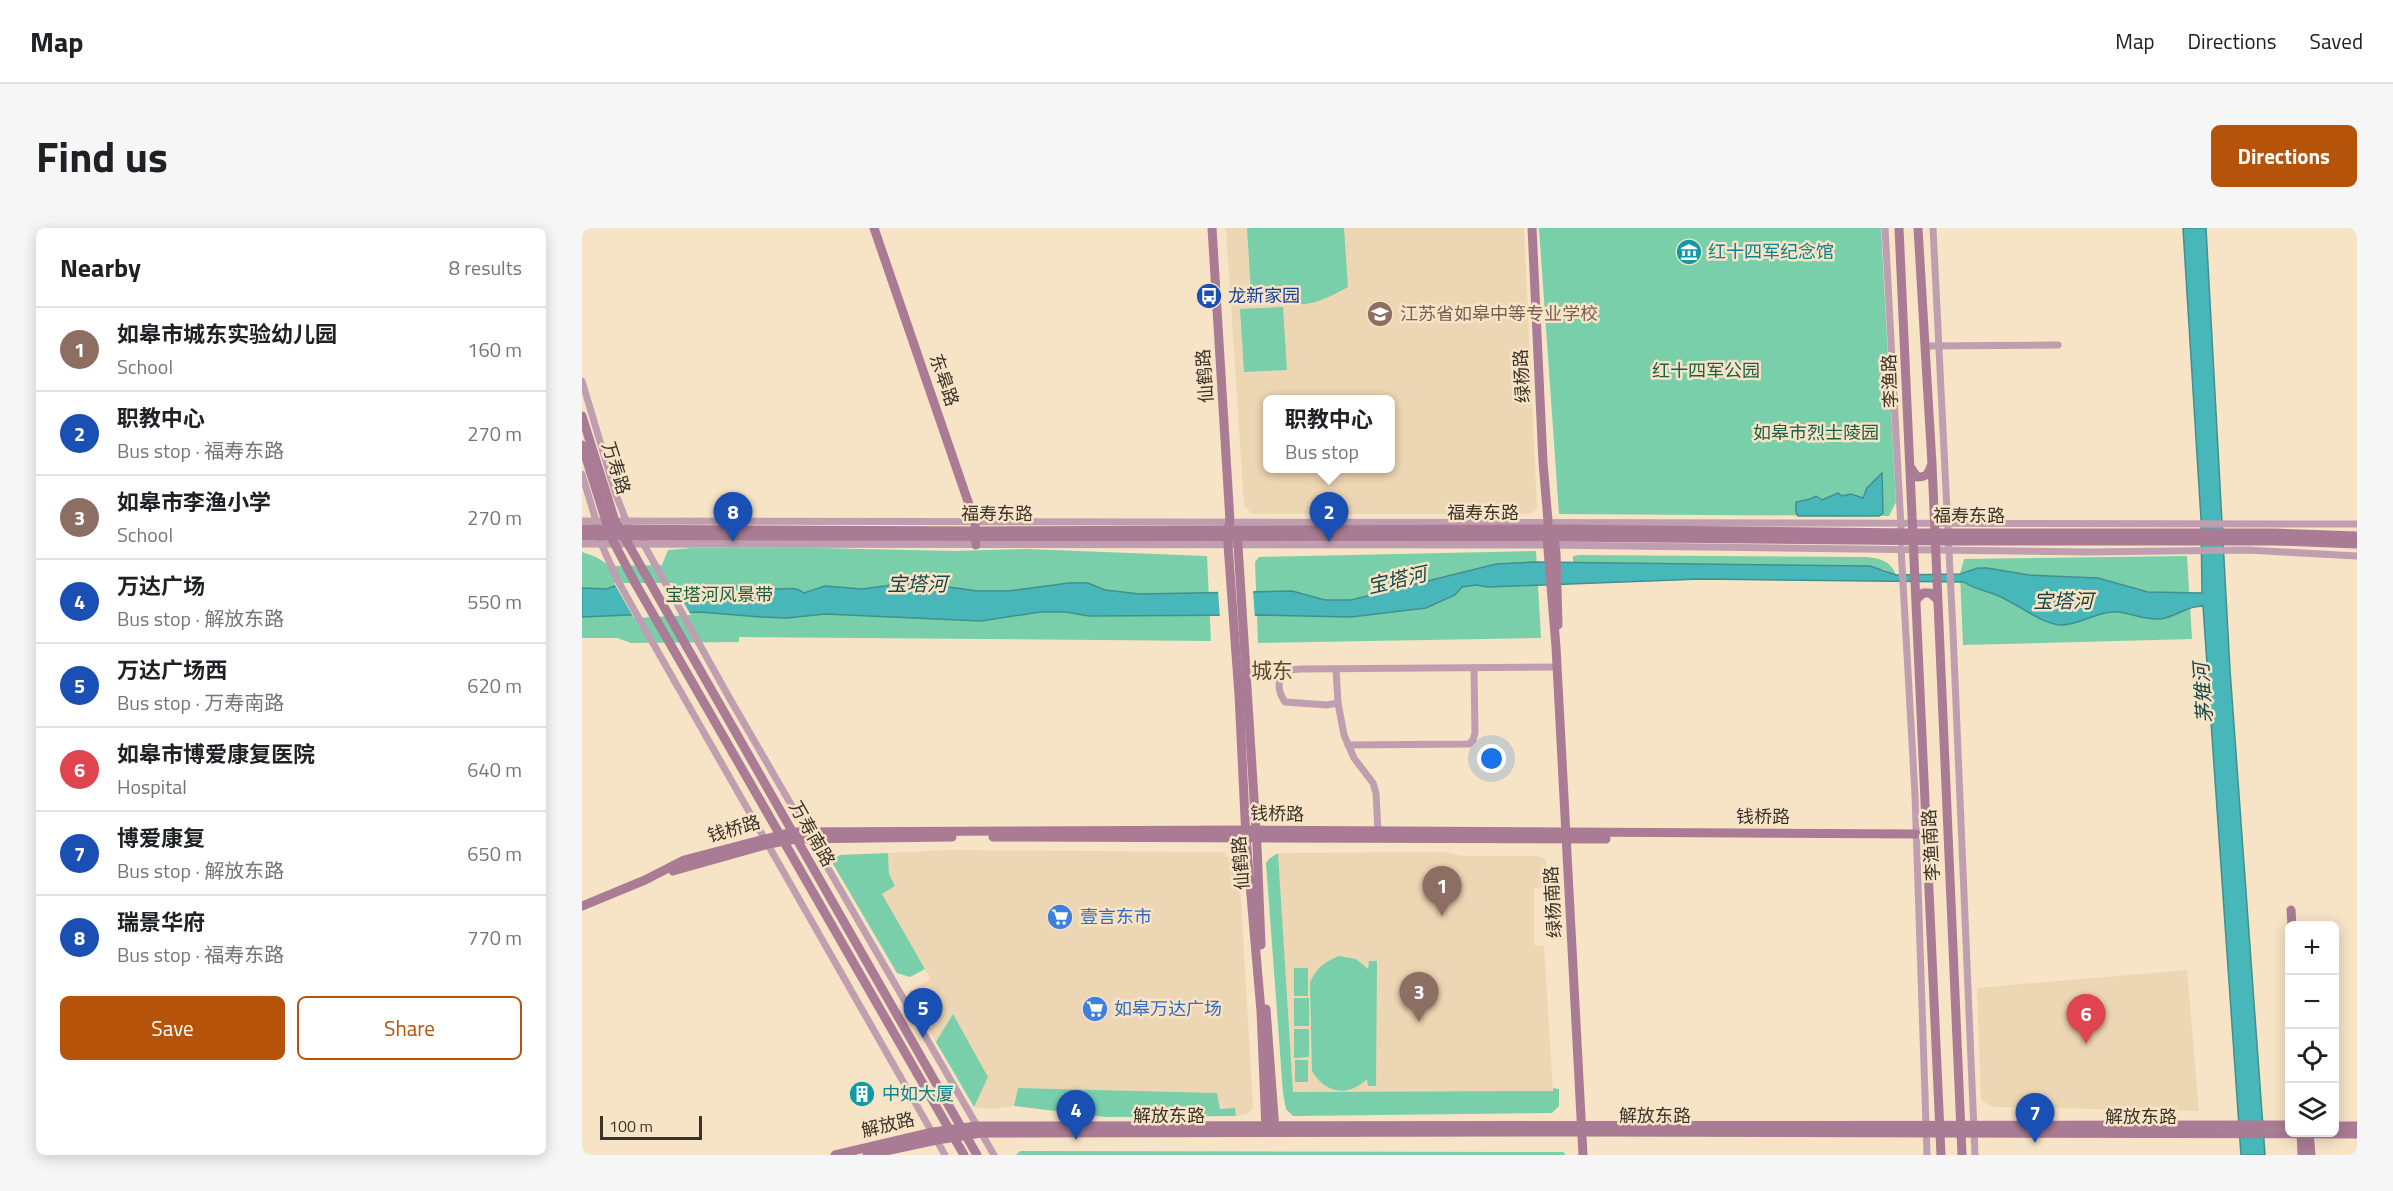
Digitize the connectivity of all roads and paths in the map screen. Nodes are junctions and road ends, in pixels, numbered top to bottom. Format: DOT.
graph roads {
  1 [pos="874,228"];
  2 [pos="1212,228"];
  3 [pos="1532,228"];
  4 [pos="1885,228"];
  5 [pos="1899,228"];
  6 [pos="1918,228"];
  7 [pos="1933,228"];
  8 [pos="2058,345"];
  9 [pos="1925,346"];
  10 [pos="1938,346"];
  11 [pos="582,381"];
  12 [pos="582,416"];
  13 [pos="582,444"];
  14 [pos="1910,463"];
  15 [pos="1932,464"];
  16 [pos="582,474"];
  17 [pos="582,521"];
  18 [pos="2357,524"];
  19 [pos="582,529"];
  20 [pos="613,531"];
  21 [pos="976,534"];
  22 [pos="1232,535"];
  23 [pos="582,536"];
  24 [pos="2357,536"];
  25 [pos="1901,537"];
  26 [pos="1913,537"];
  27 [pos="1934,537"];
  28 [pos="1948,537"];
  29 [pos="2198,537"];
  30 [pos="2228,537"];
  31 [pos="1551,539"];
  32 [pos="582,544"];
  33 [pos="2357,544"];
  34 [pos="630,545"];
  35 [pos="645,545"];
  36 [pos="2357,555"];
  37 [pos="1917,599"];
  38 [pos="1937,599"];
  39 [pos="1474,668"];
  40 [pos="1557,668"];
  41 [pos="1336,669"];
  42 [pos="1338,703"];
  43 [pos="1348,745"];
  44 [pos="1378,832"];
  45 [pos="1251,834"];
  46 [pos="794,835"];
  47 [pos="810,835"];
  48 [pos="1567,836"];
  49 [pos="782,837"];
  50 [pos="1916,837"];
  51 [pos="767,840"];
  52 [pos="582,906"];
  53 [pos="2291,910"];
  54 [pos="2292,921"];
  55 [pos="2285,1126"];
  56 [pos="2339,1126"];
  57 [pos="2357,1126"];
  58 [pos="1581,1128"];
  59 [pos="978,1129"];
  60 [pos="1270,1129"];
  61 [pos="1926,1129"];
  62 [pos="1940,1129"];
  63 [pos="1960,1129"];
  64 [pos="1973,1129"];
  65 [pos="2268,1129"];
  66 [pos="2285,1131"];
  67 [pos="964,1132"];
  68 [pos="951,1133"];
  69 [pos="2339,1134"];
  70 [pos="2357,1134"];
  71 [pos="935,1136"];
  72 [pos="2304,1137"];
  73 [pos="2306,1137"];
  74 [pos="835,1155"];
  75 [pos="867,1155"];
  76 [pos="945,1155"];
  77 [pos="964,1155"];
  78 [pos="977,1155"];
  79 [pos="994,1155"];
  80 [pos="1583,1155"];
  81 [pos="1928,1155"];
  82 [pos="1941,1155"];
  83 [pos="1962,1155"];
  84 [pos="1975,1155"];
  85 [pos="2302,1155"];
  86 [pos="2311,1155"];
  1 -- 21 [label="street, 东皋路"];
  2 -- 22 [label="street, 仙鹤路"];
  3 -- 31 [label="street, 绿杨路"];
  4 -- 25 [label="street"];
  5 -- 14 [label="street, 李渔路"];
  6 -- 9 [label="street, 李渔路"];
  7 -- 10 [label="street"];
  8 -- 10 [label="street"];
  9 -- 10 [label="street"];
  9 -- 15 [label="street, 李渔路"];
  10 -- 28 [label="street"];
  11 -- 20 [label="street"];
  12 -- 20 [label="street, 万寿路"];
  13 -- 20 [label="street, 万寿路"];
  14 -- 15 [label="street"];
  14 -- 26 [label="street, 李渔路"];
  15 -- 27 [label="street, 李渔路"];
  16 -- 20 [label="street"];
  17 -- 20 [label="street"];
  18 -- 30 [label="street"];
  19 -- 20 [label="street"];
  20 -- 21 [label="street, 福寿东路"];
  20 -- 21 [label="street"];
  20 -- 23 [label="street"];
  20 -- 32 [label="street"];
  20 -- 34 [label="street, 万寿南路"];
  20 -- 35 [label="street"];
  20 -- 49 [label="street, 万寿南路"];
  20 -- 51 [label="street"];
  21 -- 22 [label="street, 福寿东路"];
  21 -- 22 [label="street"];
  21 -- 35 [label="street"];
  22 -- 31 [label="street, 福寿东路"];
  22 -- 31 [label="street"];
  22 -- 45 [label="street, 仙鹤路"];
  24 -- 30 [label="street, 福寿东路"];
  25 -- 26 [label="street, 福寿东路"];
  25 -- 26 [label="street"];
  25 -- 31 [label="street, 福寿东路"];
  25 -- 31 [label="street"];
  25 -- 50 [label="street"];
  26 -- 27 [label="street, 福寿东路"];
  26 -- 27 [label="street"];
  26 -- 37 [label="street, 李渔南路"];
  27 -- 28 [label="street, 福寿东路"];
  27 -- 28 [label="street"];
  27 -- 38 [label="street, 李渔南路"];
  28 -- 29 [label="street, 福寿东路"];
  28 -- 29 [label="street"];
  28 -- 64 [label="street"];
  29 -- 30 [label="street, 福寿东路"];
  29 -- 30 [label="street"];
  30 -- 33 [label="street, 福寿东路"];
  30 -- 36 [label="street"];
  31 -- 40 [label="street, 绿杨南路"];
  34 -- 35 [label="street"];
  34 -- 46 [label="street, 万寿南路"];
  35 -- 47 [label="street"];
  37 -- 38 [label="street"];
  37 -- 62 [label="street, 李渔南路"];
  38 -- 63 [label="street, 李渔南路"];
  39 -- 40 [label="street"];
  39 -- 41 [label="street"];
  39 -- 43 [label="street"];
  40 -- 48 [label="street, 绿杨南路"];
  41 -- 42 [label="street"];
  41 -- 42 [label="street"];
  42 -- 43 [label="street"];
  43 -- 44 [label="street"];
  44 -- 45 [label="street, 钱桥路"];
  44 -- 48 [label="street, 钱桥路"];
  45 -- 47 [label="street, 钱桥路"];
  45 -- 48 [label="street, 钱桥路"];
  45 -- 60 [label="street, 仙鹤路"];
  46 -- 47 [label="street, 钱桥路"];
  46 -- 49 [label="street, 钱桥路"];
  46 -- 67 [label="street, 万寿南路"];
  47 -- 59 [label="street"];
  48 -- 50 [label="street, 钱桥路"];
  48 -- 58 [label="street, 绿杨南路"];
  49 -- 51 [label="street, 钱桥路"];
  49 -- 68 [label="street, 万寿南路"];
  50 -- 61 [label="street"];
  51 -- 52 [label="street, 钱桥路"];
  51 -- 71 [label="street"];
  53 -- 54 [label="street"];
  55 -- 65 [label="street, 解放东路"];
  56 -- 57 [label="street"];
  58 -- 60 [label="street, 解放东路"];
  58 -- 61 [label="street, 解放东路"];
  58 -- 80 [label="street, 绿杨南路"];
  59 -- 60 [label="street, 解放东路"];
  59 -- 67 [label="street, 解放东路"];
  59 -- 79 [label="street"];
  61 -- 62 [label="street, 解放东路"];
  61 -- 81 [label="street"];
  62 -- 63 [label="street, 解放东路"];
  62 -- 82 [label="street, 李渔南路"];
  63 -- 64 [label="street, 解放东路"];
  63 -- 83 [label="street, 李渔南路"];
  64 -- 65 [label="street, 解放东路"];
  64 -- 84 [label="street"];
  65 -- 66 [label="street, 解放东路"];
  67 -- 68 [label="street, 解放东路"];
  67 -- 78 [label="street, 万寿南路"];
  68 -- 71 [label="street, 解放路"];
  68 -- 77 [label="street, 万寿南路"];
  69 -- 70 [label="street, 解放东路"];
  71 -- 74 [label="street, 解放路"];
  71 -- 75 [label="street, 解放路"];
  71 -- 76 [label="street"];
  72 -- 85 [label="street"];
  73 -- 86 [label="street"];
}
